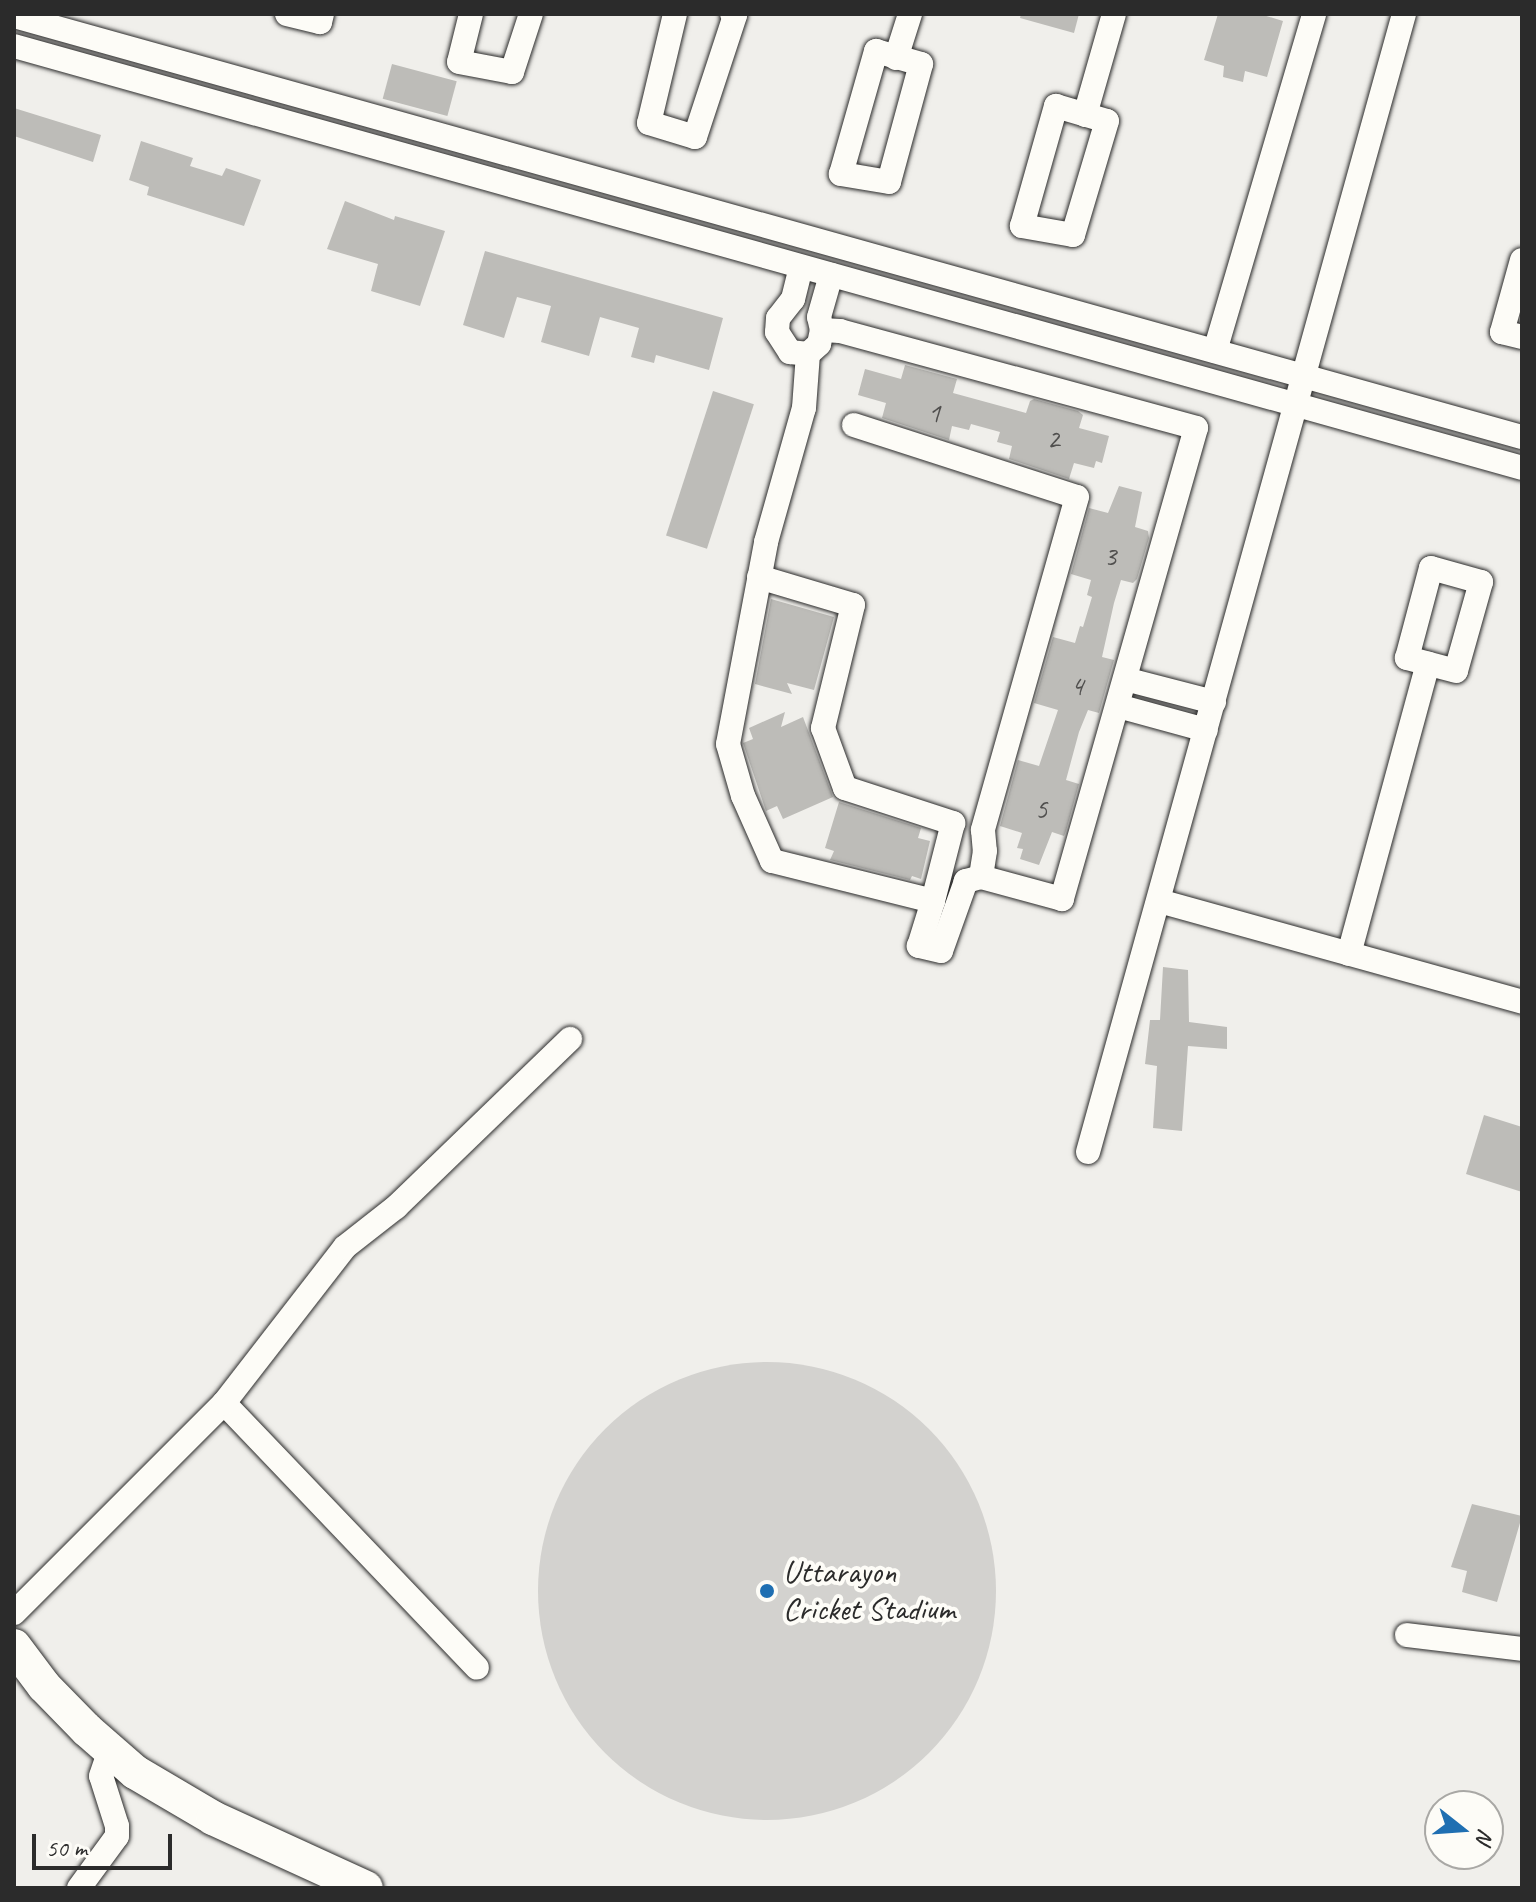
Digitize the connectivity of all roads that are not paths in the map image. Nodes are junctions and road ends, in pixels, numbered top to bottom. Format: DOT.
graph roads {
  1 [pos="287,14"];
  2 [pos="322,14"];
  3 [pos="471,14"];
  4 [pos="531,14"];
  5 [pos="675,14"];
  6 [pos="732,14"];
  7 [pos="910,14"];
  8 [pos="1114,14"];
  9 [pos="1314,14"];
  10 [pos="1404,14"];
  11 [pos="14,16"];
  12 [pos="14,46"];
  13 [pos="896,58"];
  14 [pos="1085,115"];
  15 [pos="1522,260"];
  16 [pos="801,267"];
  17 [pos="831,275"];
  18 [pos="822,330"];
  19 [pos="1522,337"];
  20 [pos="1215,351"];
  21 [pos="808,354"];
  22 [pos="1304,376"];
  23 [pos="1296,405"];
  24 [pos="854,425"];
  25 [pos="1522,437"];
  26 [pos="1522,468"];
  27 [pos="759,577"];
  28 [pos="1428,664"];
  29 [pos="1125,679"];
  30 [pos="1214,702"];
  31 [pos="1118,706"];
  32 [pos="1206,730"];
  33 [pos="981,877"];
  34 [pos="933,901"];
  35 [pos="1159,901"];
  36 [pos="1349,954"];
  37 [pos="1522,1002"];
  38 [pos="570,1039"];
  39 [pos="1088,1152"];
  40 [pos="224,1403"];
  41 [pos="14,1613"];
  42 [pos="1407,1635"];
  43 [pos="14,1646"];
  44 [pos="1522,1649"];
  45 [pos="477,1668"];
  46 [pos="110,1750"];
  47 [pos="79,1888"];
  48 [pos="366,1888"];
  1 -- 2 [label="street"];
  3 -- 4 [label="street"];
  5 -- 6 [label="street"];
  7 -- 13 [label="street"];
  8 -- 14 [label="street"];
  9 -- 20 [label="street"];
  10 -- 22 [label="street"];
  11 -- 20 [label="street"];
  12 -- 16 [label="street"];
  13 -- 13 [label="street"];
  14 -- 14 [label="street"];
  15 -- 19 [label="street"];
  16 -- 17 [label="street"];
  16 -- 21 [label="street"];
  17 -- 18 [label="street"];
  17 -- 23 [label="street"];
  18 -- 21 [label="street"];
  18 -- 29 [label="street"];
  20 -- 22 [label="street"];
  21 -- 27 [label="street"];
  22 -- 23 [label="street"];
  22 -- 25 [label="street"];
  23 -- 26 [label="street"];
  23 -- 30 [label="street"];
  24 -- 33 [label="street"];
  27 -- 34 [label="street"];
  27 -- 34 [label="street"];
  28 -- 36 [label="street"];
  29 -- 30 [label="street"];
  29 -- 31 [label="street"];
  30 -- 32 [label="street"];
  31 -- 32 [label="street"];
  31 -- 33 [label="street"];
  32 -- 35 [label="street"];
  33 -- 34 [label="street"];
  35 -- 36 [label="street"];
  35 -- 39 [label="street"];
  36 -- 37 [label="street"];
  38 -- 40 [label="street"];
  40 -- 41 [label="street"];
  40 -- 45 [label="street"];
  42 -- 44 [label="street"];
  43 -- 46 [label="highway"];
  46 -- 47 [label="street"];
  46 -- 48 [label="highway"];
}
